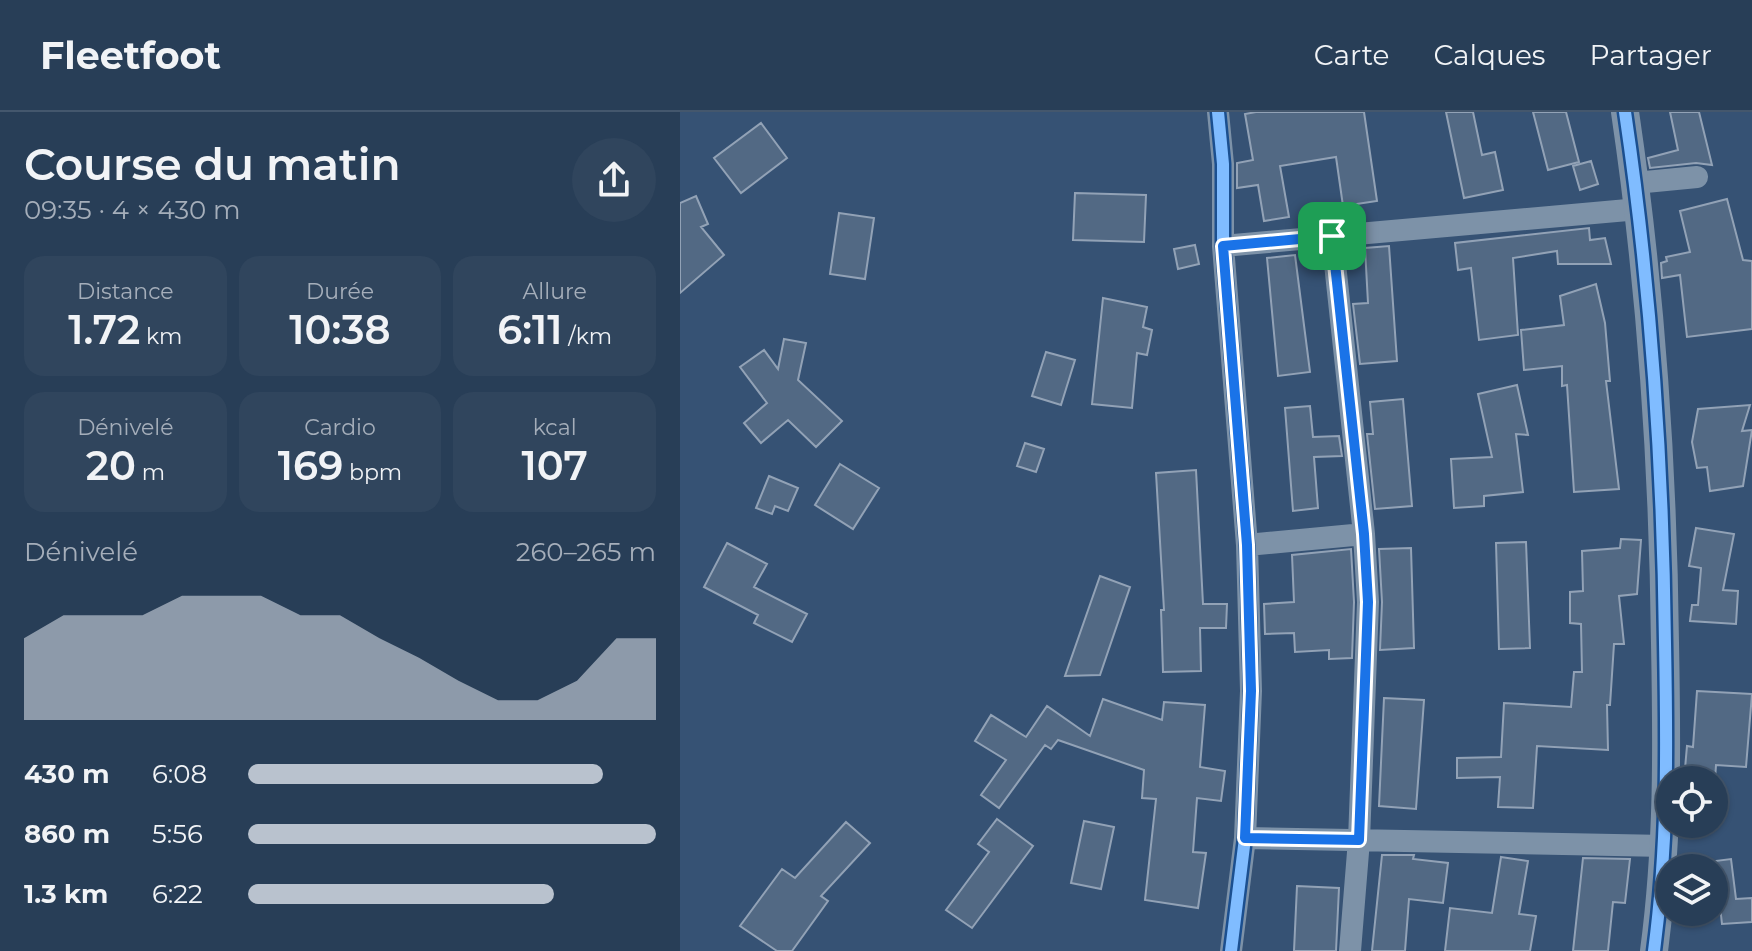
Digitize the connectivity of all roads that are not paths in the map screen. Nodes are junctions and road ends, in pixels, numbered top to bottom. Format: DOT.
graph roads {
  1 [pos="1218,112"];
  2 [pos="1625,112"];
  3 [pos="1697,177"];
  4 [pos="1637,196"];
  5 [pos="1332,236"];
  6 [pos="1223,246"];
  7 [pos="1364,534"];
  8 [pos="1247,545"];
  9 [pos="1245,838"];
  10 [pos="1359,840"];
  11 [pos="1666,846"];
  12 [pos="1231,951"];
  13 [pos="1350,951"];
  14 [pos="1654,951"];
  1 -- 6 [label="street"];
  2 -- 4 [label="street"];
  3 -- 4 [label="street"];
  4 -- 5 [label="street"];
  4 -- 11 [label="street"];
  5 -- 6 [label="street"];
  5 -- 7 [label="street"];
  6 -- 8 [label="street"];
  7 -- 8 [label="street"];
  7 -- 10 [label="street"];
  8 -- 9 [label="street"];
  9 -- 10 [label="street"];
  9 -- 12 [label="street"];
  10 -- 11 [label="street"];
  10 -- 13 [label="street"];
  11 -- 14 [label="street"];
}
